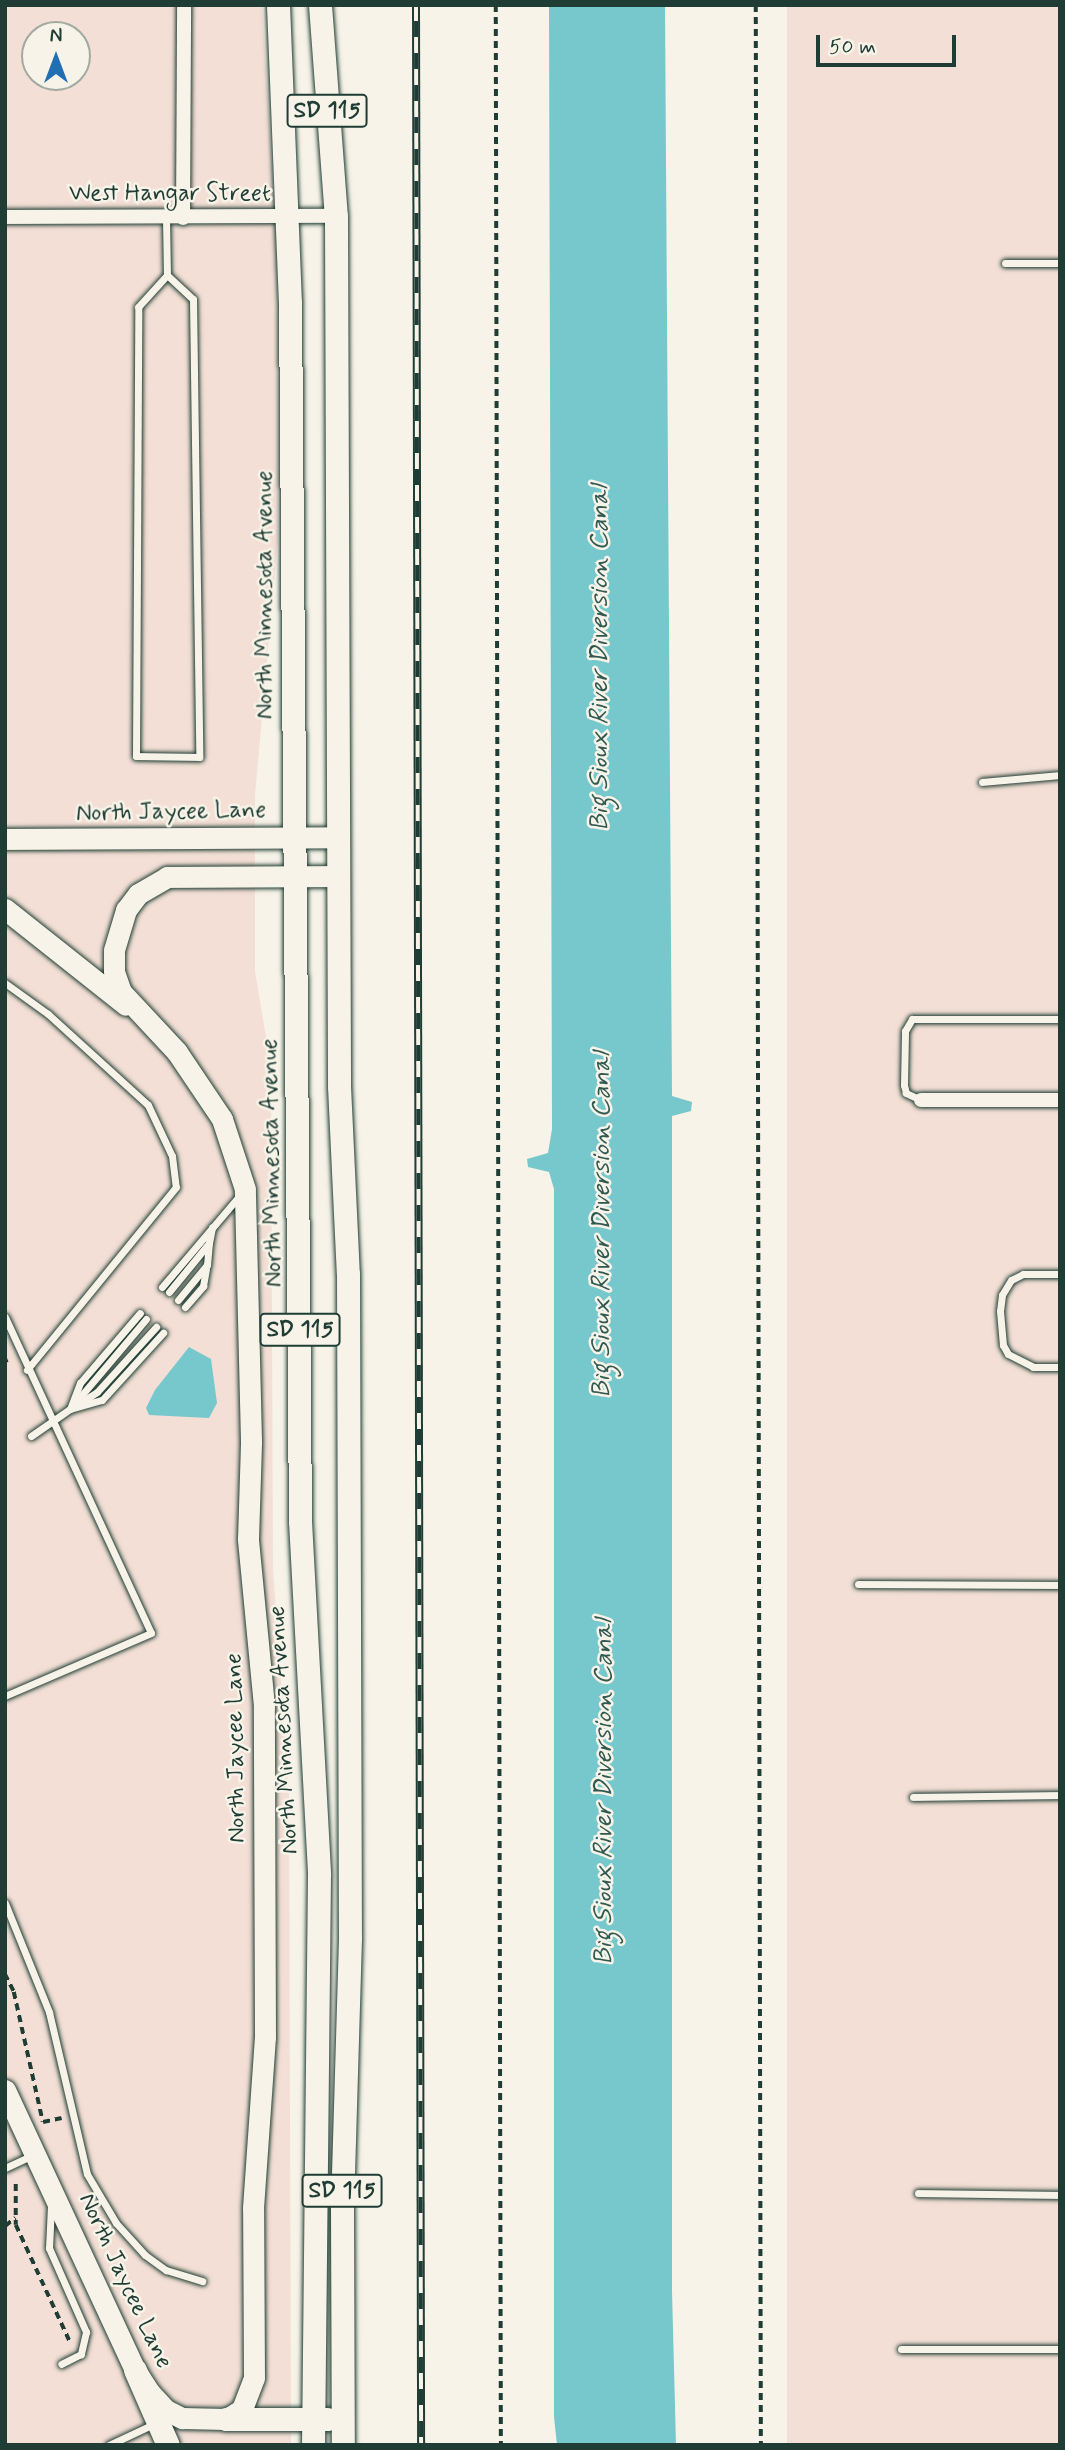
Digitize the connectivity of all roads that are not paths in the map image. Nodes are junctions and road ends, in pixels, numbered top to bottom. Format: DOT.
graph roads {
  1 [pos="184,5"];
  2 [pos="278,5"];
  3 [pos="320,5"];
  4 [pos="287,216"];
  5 [pos="335,216"];
  6 [pos="5,217"];
  7 [pos="166,218"];
  8 [pos="183,218"];
  9 [pos="1005,263"];
  10 [pos="1060,263"];
  11 [pos="167,275"];
  12 [pos="1060,775"];
  13 [pos="982,782"];
  14 [pos="293,837"];
  15 [pos="338,837"];
  16 [pos="5,839"];
  17 [pos="293,876"];
  18 [pos="338,876"];
  19 [pos="5,909"];
  20 [pos="5,983"];
  21 [pos="138,1015"];
  22 [pos="1060,1019"];
  23 [pos="921,1100"];
  24 [pos="1060,1100"];
  25 [pos="245,1189"];
  26 [pos="212,1227"];
  27 [pos="209,1243"];
  28 [pos="207,1265"];
  29 [pos="1060,1274"];
  30 [pos="178,1300"];
  31 [pos="185,1307"];
  32 [pos="143,1316"];
  33 [pos="5,1317"];
  34 [pos="156,1327"];
  35 [pos="163,1333"];
  36 [pos="1060,1367"];
  37 [pos="27,1370"];
  38 [pos="70,1409"];
  39 [pos="54,1420"];
  40 [pos="32,1436"];
  41 [pos="858,1584"];
  42 [pos="1060,1585"];
  43 [pos="5,1696"];
  44 [pos="1060,1795"];
  45 [pos="913,1797"];
  46 [pos="5,1903"];
  47 [pos="5,2090"];
  48 [pos="37,2153"];
  49 [pos="5,2168"];
  50 [pos="52,2188"];
  51 [pos="918,2193"];
  52 [pos="1060,2195"];
  53 [pos="202,2281"];
  54 [pos="901,2349"];
  55 [pos="1060,2349"];
  56 [pos="61,2364"];
  57 [pos="135,2370"];
  58 [pos="165,2419"];
  59 [pos="226,2419"];
  60 [pos="313,2419"];
  61 [pos="343,2419"];
  62 [pos="109,2445"];
  63 [pos="168,2445"];
  64 [pos="313,2445"];
  65 [pos="343,2445"];
  1 -- 8 [label="street"];
  2 -- 4 [label="main road, North Minnesota Avenue / SD 115"];
  3 -- 5 [label="main road, SD 115"];
  4 -- 5 [label="street, West Hangar Street"];
  4 -- 8 [label="street, West Hangar Street"];
  4 -- 14 [label="main road, North Minnesota Avenue / SD 115"];
  5 -- 15 [label="main road, SD 115"];
  6 -- 7 [label="street, West Hangar Street"];
  7 -- 8 [label="street, West Hangar Street"];
  7 -- 11 [label="lane"];
  9 -- 10 [label="lane"];
  11 -- 11 [label="lane"];
  12 -- 13 [label="lane"];
  14 -- 15 [label="main road, North Jaycee Lane"];
  14 -- 16 [label="main road, North Jaycee Lane"];
  14 -- 17 [label="main road, North Minnesota Avenue / SD 115"];
  15 -- 18 [label="main road, SD 115"];
  17 -- 18 [label="main road, North Jaycee Lane"];
  17 -- 21 [label="main road, North Jaycee Lane"];
  17 -- 60 [label="main road, North Minnesota Avenue / SD 115"];
  18 -- 61 [label="main road, SD 115"];
  19 -- 21 [label="main road"];
  20 -- 37 [label="lane"];
  21 -- 25 [label="main road, North Jaycee Lane"];
  22 -- 23 [label="lane"];
  23 -- 24 [label="street"];
  25 -- 26 [label="lane"];
  25 -- 59 [label="main road, North Jaycee Lane"];
  26 -- 27 [label="lane"];
  26 -- 27 [label="lane"];
  27 -- 28 [label="lane"];
  28 -- 30 [label="lane"];
  28 -- 31 [label="lane"];
  29 -- 36 [label="lane"];
  32 -- 38 [label="lane"];
  33 -- 37 [label="lane"];
  34 -- 38 [label="lane"];
  35 -- 38 [label="lane"];
  37 -- 39 [label="lane"];
  38 -- 39 [label="lane"];
  39 -- 40 [label="lane"];
  39 -- 43 [label="lane"];
  41 -- 42 [label="lane"];
  44 -- 45 [label="lane"];
  46 -- 53 [label="lane"];
  47 -- 48 [label="main road, North Jaycee Lane"];
  48 -- 49 [label="lane"];
  48 -- 50 [label="main road, North Jaycee Lane"];
  50 -- 56 [label="lane"];
  50 -- 57 [label="main road, North Jaycee Lane"];
  51 -- 52 [label="lane"];
  54 -- 55 [label="lane"];
  57 -- 58 [label="main road"];
  58 -- 59 [label="main road"];
  58 -- 62 [label="lane"];
  58 -- 63 [label="main road"];
  59 -- 60 [label="main road"];
  60 -- 61 [label="main road"];
  60 -- 64 [label="main road, North Minnesota Avenue / SD 115"];
  61 -- 65 [label="main road, SD 115"];
}
